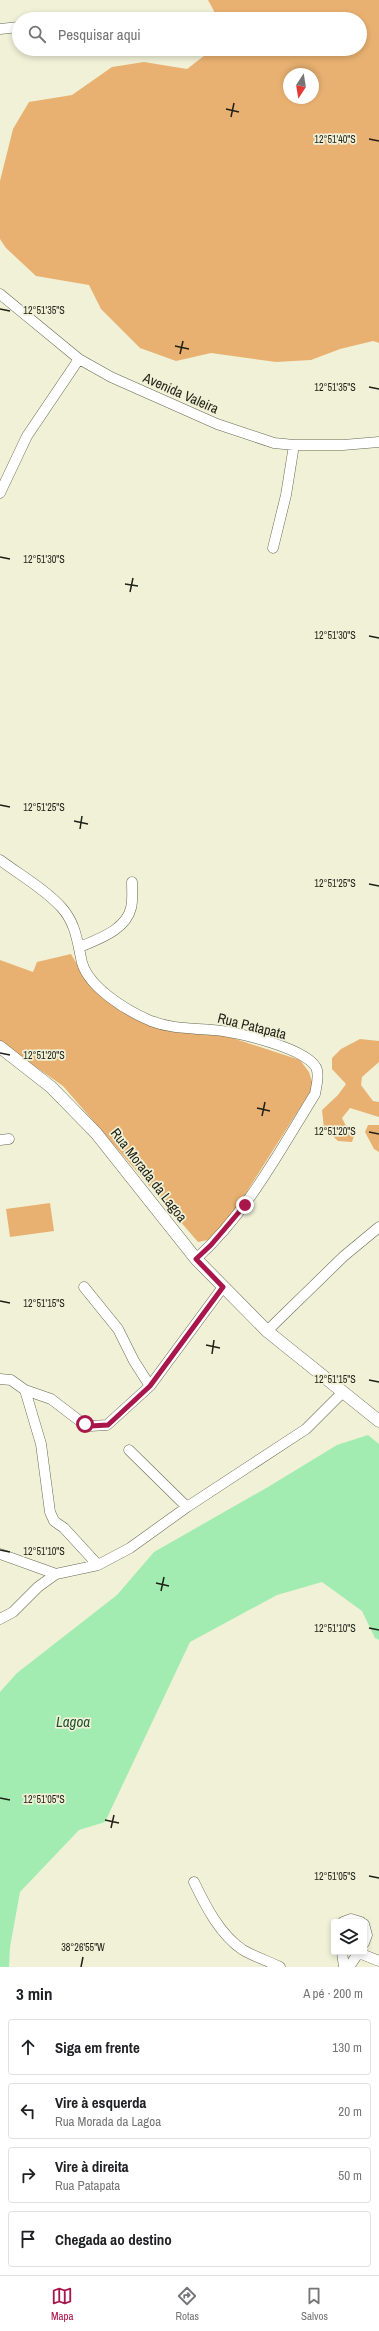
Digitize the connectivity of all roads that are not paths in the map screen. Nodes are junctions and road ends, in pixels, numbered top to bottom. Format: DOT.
graph roads {
  1 [pos="12,28"];
  2 [pos="0,29"];
  3 [pos="0,294"];
  4 [pos="79,359"];
  5 [pos="379,442"];
  6 [pos="294,446"];
  7 [pos="0,493"];
  8 [pos="274,548"];
  9 [pos="0,860"];
  10 [pos="132,882"];
  11 [pos="80,947"];
  12 [pos="1,1048"];
  13 [pos="379,1227"];
  14 [pos="196,1259"];
  15 [pos="84,1287"];
  16 [pos="223,1287"];
  17 [pos="267,1331"];
  18 [pos="0,1379"];
  19 [pos="150,1386"];
  20 [pos="25,1390"];
  21 [pos="343,1392"];
  22 [pos="379,1421"];
  23 [pos="129,1450"];
  24 [pos="187,1507"];
  25 [pos="0,1554"];
  26 [pos="98,1565"];
  27 [pos="56,1574"];
  28 [pos="0,1619"];
  29 [pos="194,1882"];
  30 [pos="342,1955"];
  31 [pos="358,1955"];
  32 [pos="364,1955"];
  33 [pos="379,1961"];
  34 [pos="280,1967"];
  35 [pos="344,1967"];
  36 [pos="349,1967"];
  1 -- 2 [label="street"];
  3 -- 4 [label="street, Avenida Valeira"];
  4 -- 6 [label="street, Avenida Valeira"];
  4 -- 7 [label="street"];
  5 -- 6 [label="street, Avenida Valeira"];
  6 -- 8 [label="street"];
  9 -- 11 [label="street, Rua Patapata"];
  10 -- 11 [label="street"];
  11 -- 14 [label="street, Rua Patapata"];
  12 -- 14 [label="street, Rua Morada da Lagoa"];
  13 -- 17 [label="street"];
  14 -- 16 [label="street, Rua Morada da Lagoa"];
  15 -- 19 [label="street"];
  16 -- 17 [label="street, Rua Morada da Lagoa"];
  16 -- 19 [label="street"];
  17 -- 21 [label="street, Rua Morada da Lagoa"];
  18 -- 20 [label="street"];
  19 -- 20 [label="street"];
  20 -- 26 [label="street"];
  21 -- 22 [label="street, Rua Morada da Lagoa"];
  21 -- 24 [label="street"];
  23 -- 24 [label="street"];
  24 -- 26 [label="street"];
  25 -- 27 [label="street"];
  26 -- 27 [label="street"];
  27 -- 28 [label="street"];
  29 -- 34 [label="street"];
  30 -- 35 [label="street"];
  31 -- 36 [label="street"];
  32 -- 33 [label="street"];
}
